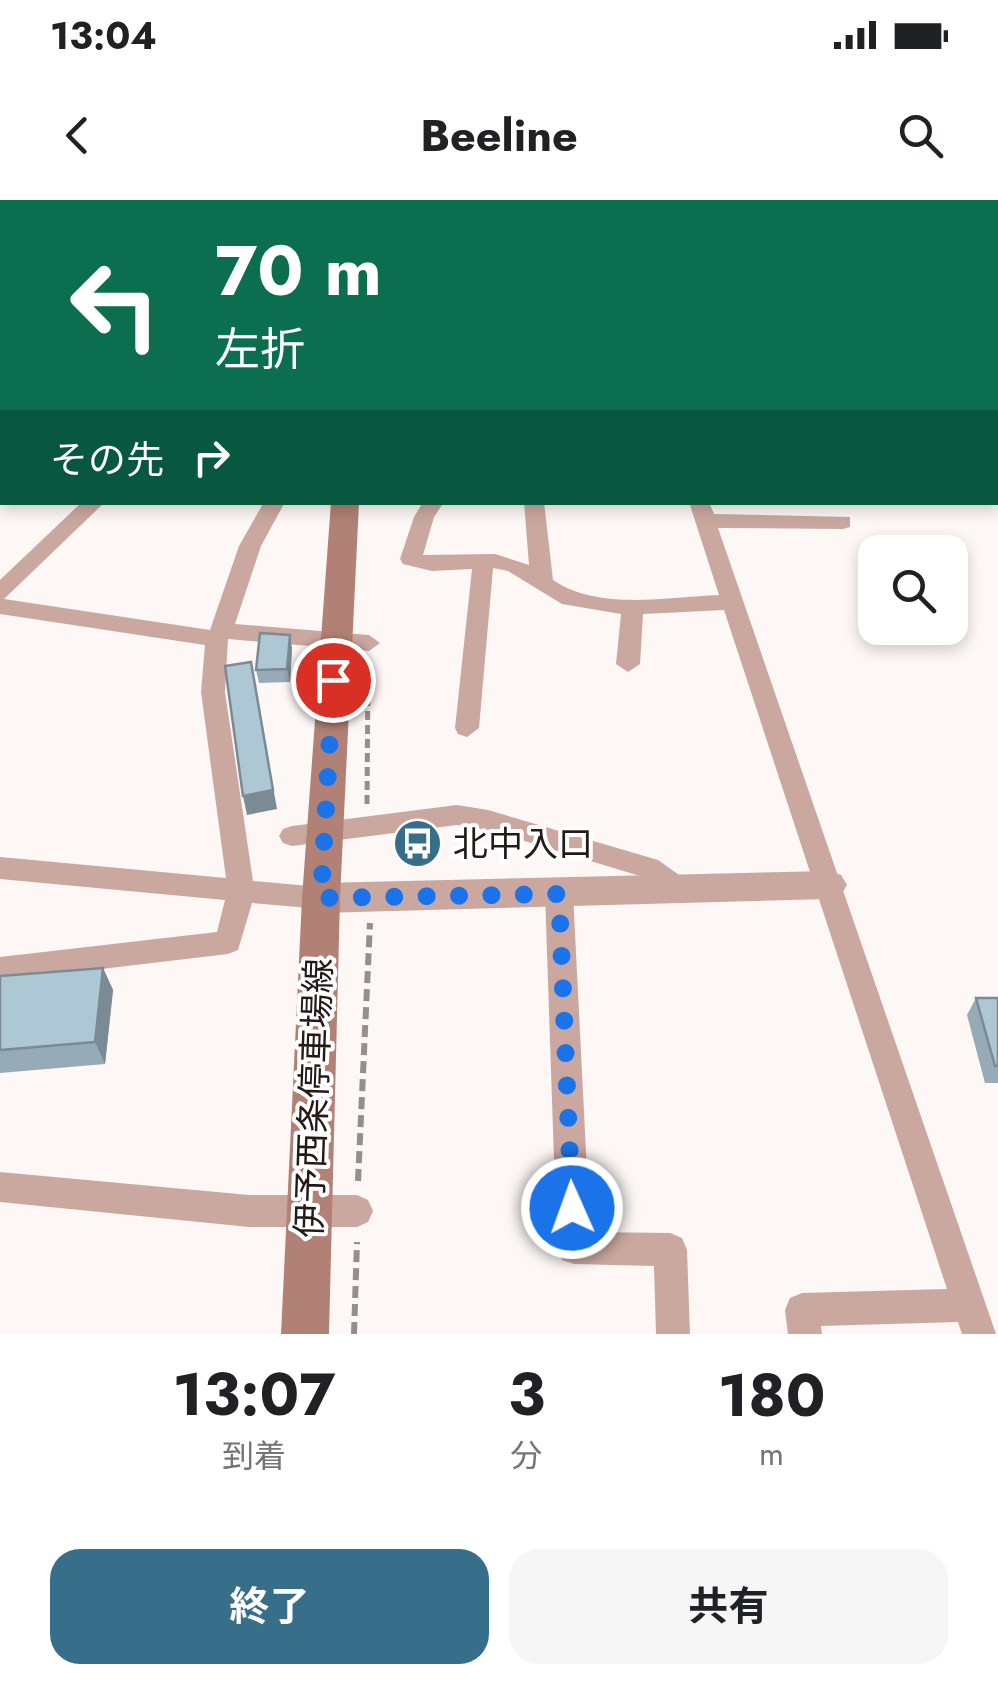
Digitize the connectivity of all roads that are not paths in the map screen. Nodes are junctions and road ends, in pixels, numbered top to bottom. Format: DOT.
graph roads {
  1 [pos="92,505"];
  2 [pos="273,505"];
  3 [pos="345,505"];
  4 [pos="432,505"];
  5 [pos="534,505"];
  6 [pos="702,512"];
  7 [pos="843,522"];
  8 [pos="482,562"];
  9 [pos="542,584"];
  10 [pos="733,602"];
  11 [pos="633,604"];
  12 [pos="2,606"];
  13 [pos="219,635"];
  14 [pos="352,643"];
  15 [pos="628,664"];
  16 [pos="467,728"];
  17 [pos="309,833"];
  18 [pos="0,868"];
  19 [pos="829,885"];
  20 [pos="679,890"];
  21 [pos="241,891"];
  22 [pos="559,894"];
  23 [pos="321,898"];
  24 [pos="0,969"];
  25 [pos="0,1187"];
  26 [pos="358,1211"];
  27 [pos="310,1212"];
  28 [pos="975,1320"];
  29 [pos="304,1334"];
  30 [pos="673,1334"];
  31 [pos="805,1334"];
  1 -- 12 [label="street"];
  2 -- 13 [label="street"];
  3 -- 14 [label="main road, 伊予西条停車場線"];
  4 -- 8 [label="street"];
  5 -- 9 [label="street"];
  6 -- 7 [label="street"];
  6 -- 10 [label="street"];
  8 -- 9 [label="street"];
  8 -- 16 [label="street"];
  9 -- 11 [label="street"];
  10 -- 11 [label="street"];
  10 -- 19 [label="street"];
  11 -- 15 [label="street"];
  12 -- 13 [label="street"];
  13 -- 14 [label="street"];
  13 -- 21 [label="street"];
  14 -- 17 [label="main road, 伊予西条停車場線"];
  17 -- 20 [label="street"];
  17 -- 23 [label="main road, 伊予西条停車場線"];
  18 -- 21 [label="street"];
  19 -- 20 [label="street"];
  19 -- 28 [label="street"];
  20 -- 22 [label="street"];
  21 -- 23 [label="street"];
  21 -- 24 [label="street"];
  22 -- 23 [label="street"];
  22 -- 30 [label="street"];
  23 -- 27 [label="main road, 伊予西条停車場線"];
  25 -- 27 [label="street"];
  26 -- 27 [label="street"];
  27 -- 29 [label="main road, 伊予西条停車場線"];
  28 -- 31 [label="street"];
}
